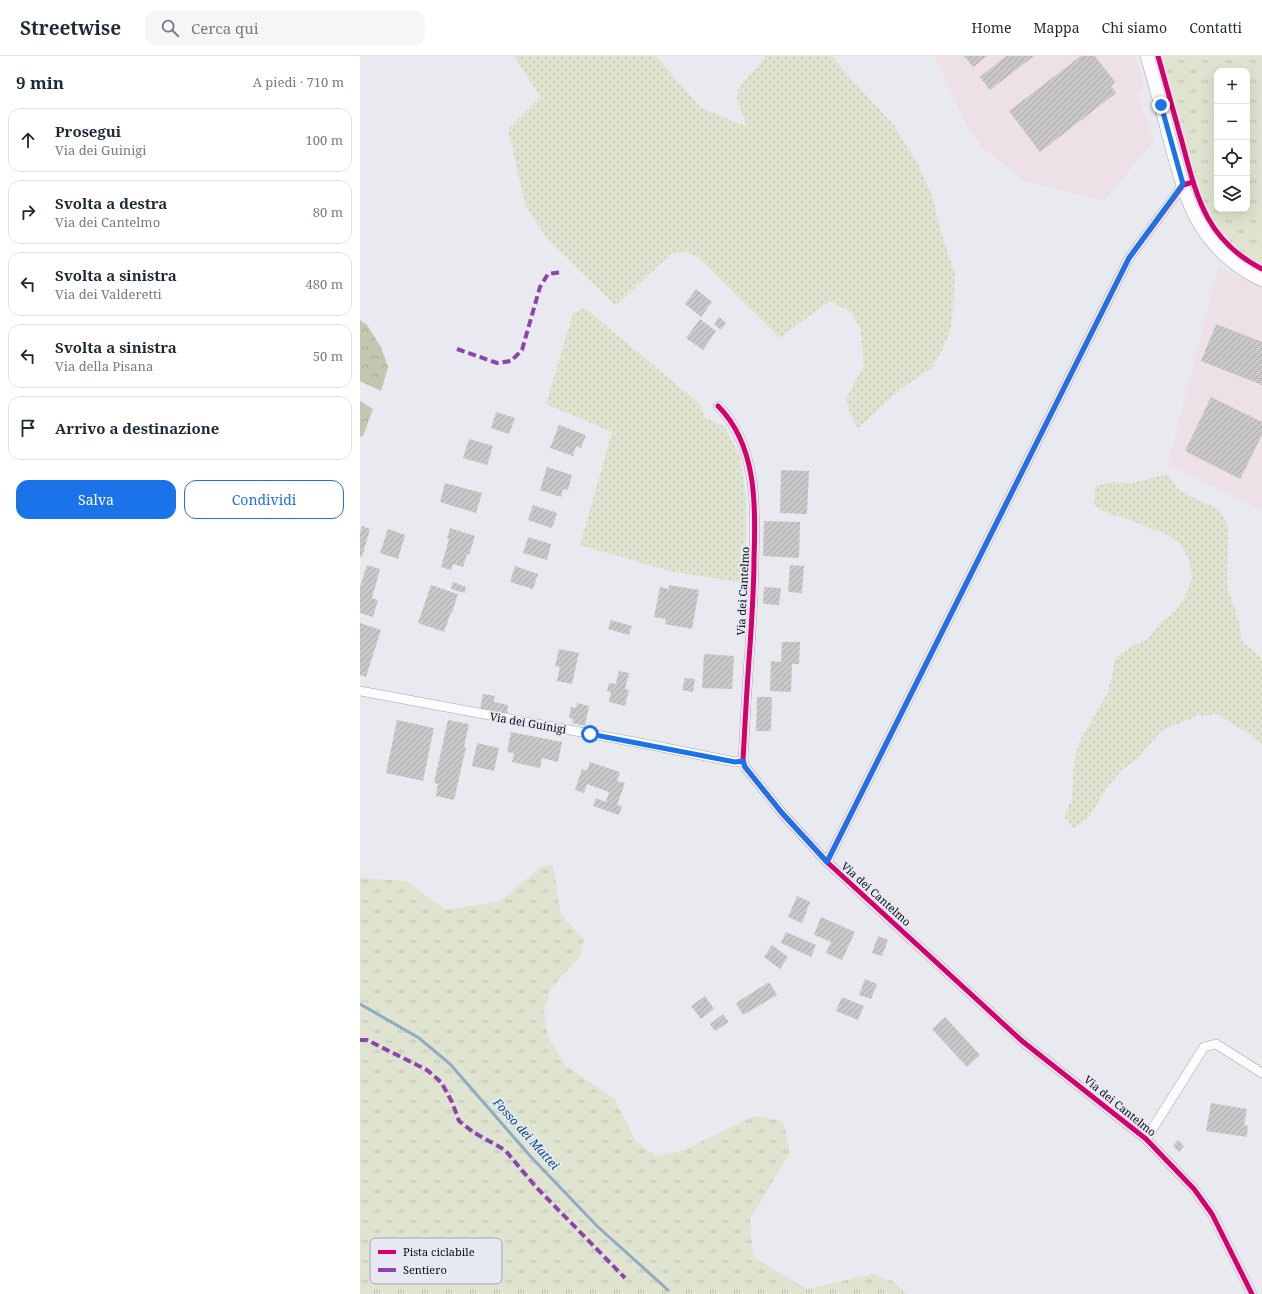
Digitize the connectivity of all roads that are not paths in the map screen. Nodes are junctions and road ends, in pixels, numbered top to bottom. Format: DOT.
graph roads {
  1 [pos="1148,56"];
  2 [pos="1183,184"];
  3 [pos="1262,280"];
  4 [pos="718,406"];
  5 [pos="360,691"];
  6 [pos="743,761"];
  7 [pos="827,862"];
  8 [pos="1262,1073"];
  9 [pos="1146,1139"];
  10 [pos="1252,1294"];
  1 -- 2 [label="main road"];
  2 -- 3 [label="main road"];
  2 -- 7 [label="street"];
  4 -- 6 [label="street, Via dei Cantelmo"];
  5 -- 6 [label="street, Via dei Guinigi"];
  6 -- 7 [label="street, Via dei Cantelmo"];
  7 -- 9 [label="street, Via dei Cantelmo"];
  8 -- 9 [label="street"];
  9 -- 10 [label="street, Via dei Cantelmo"];
}
